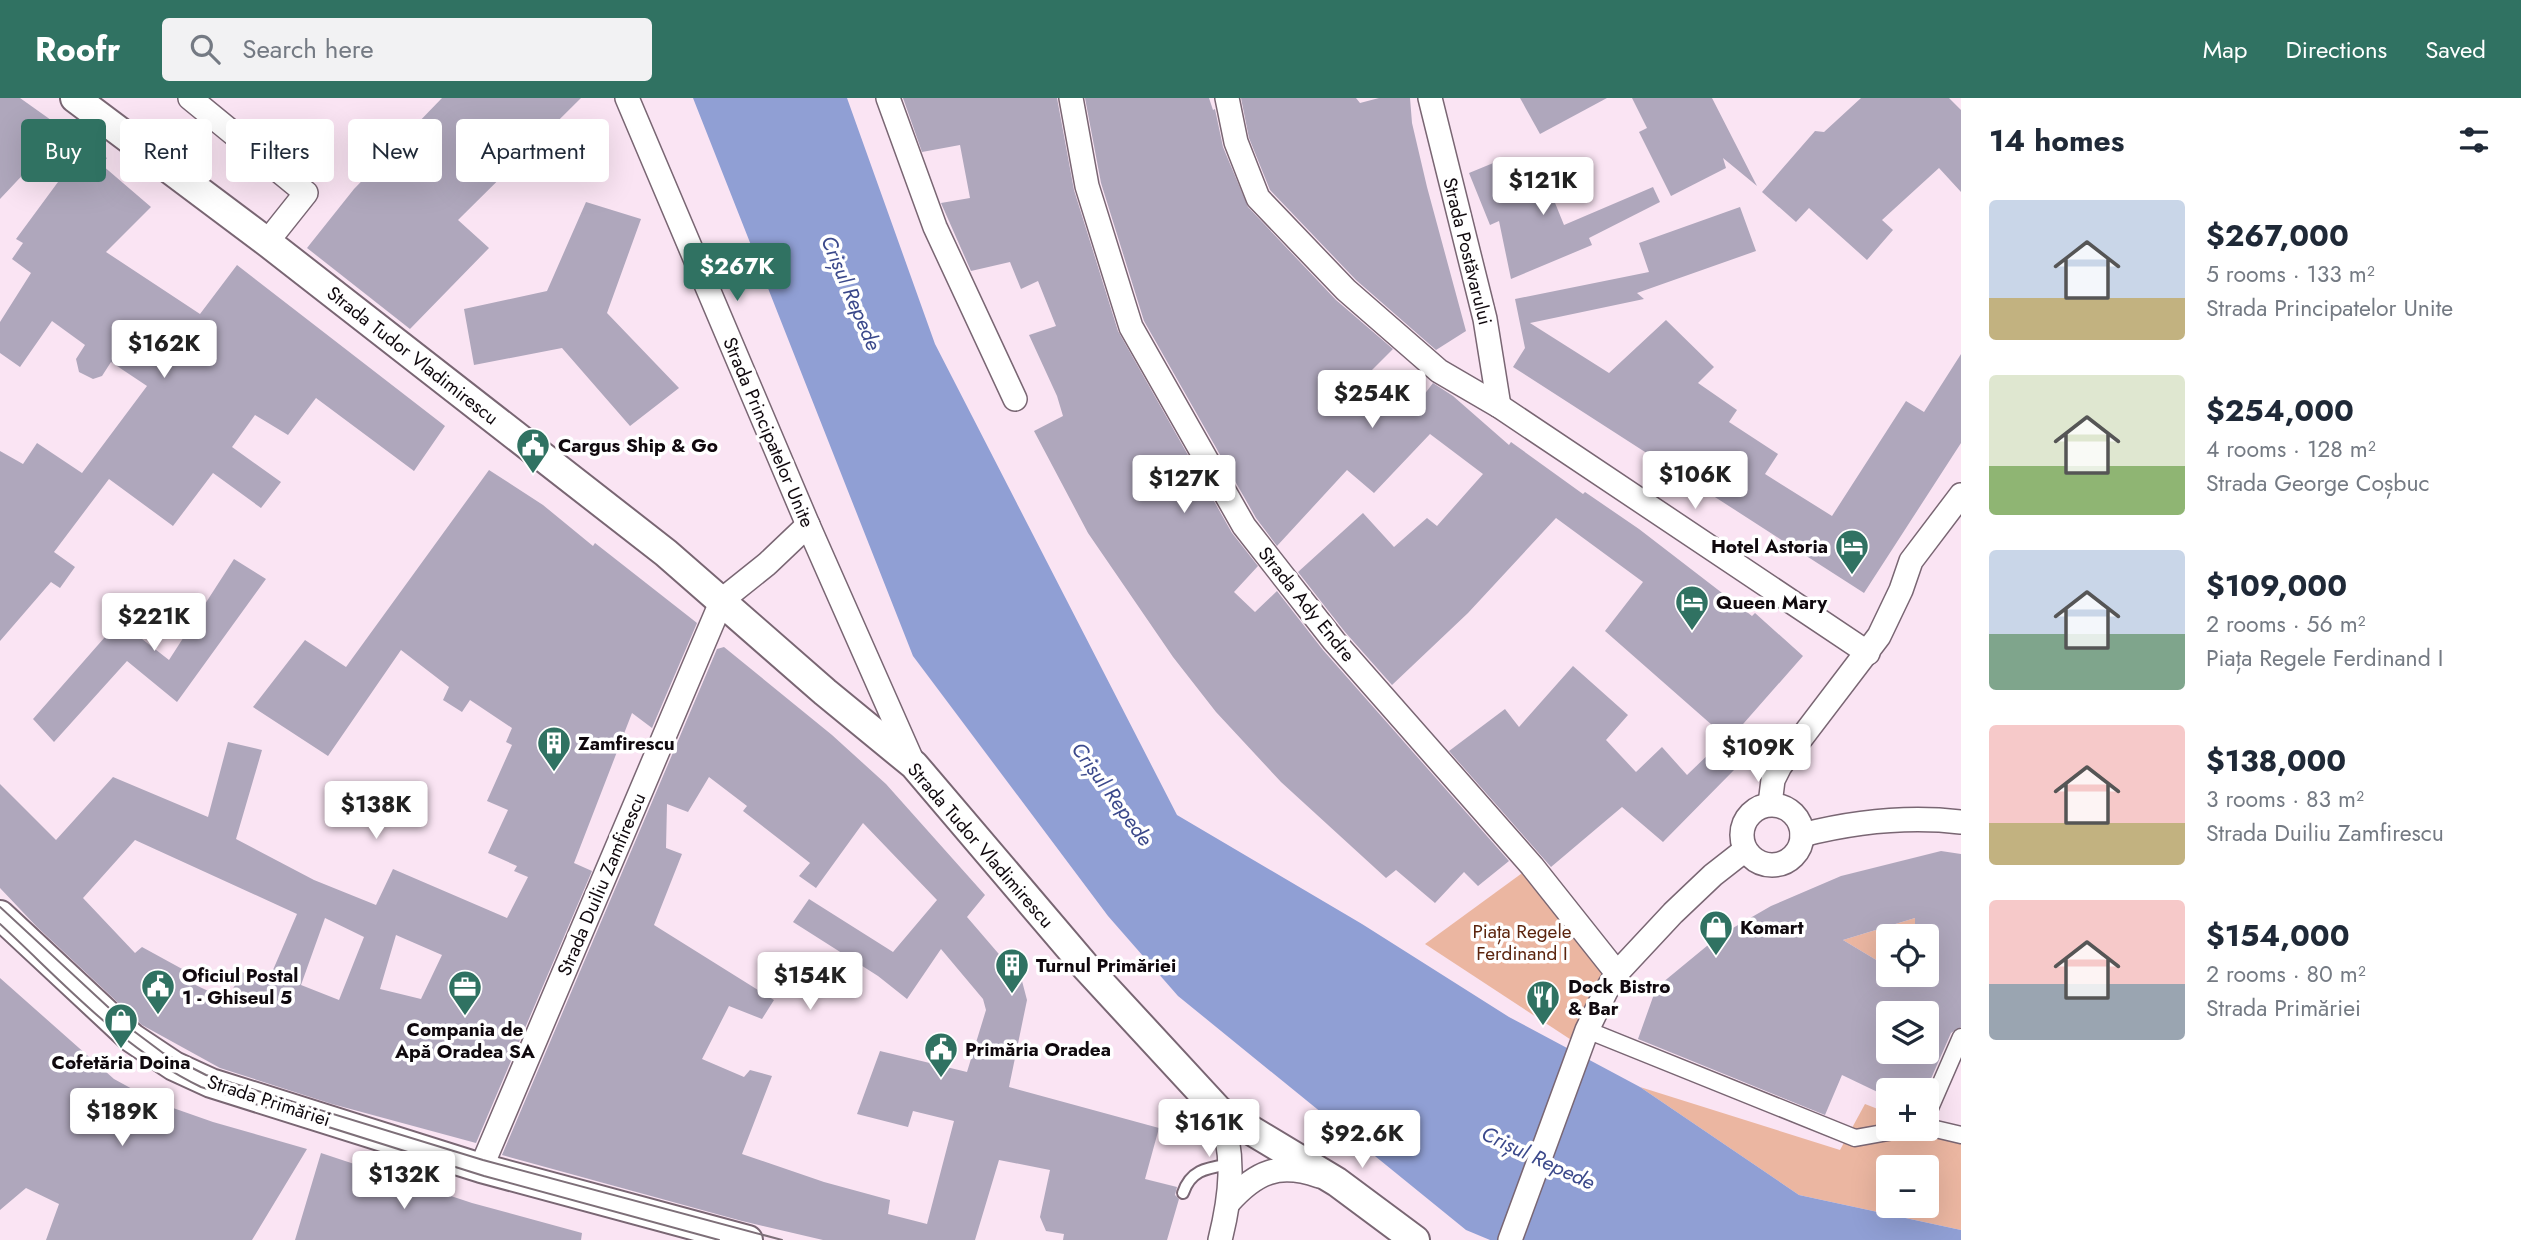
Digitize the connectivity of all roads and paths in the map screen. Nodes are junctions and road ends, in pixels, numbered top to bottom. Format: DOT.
graph roads {
  1 [pos="75,98"];
  2 [pos="190,98"];
  3 [pos="627,98"];
  4 [pos="888,98"];
  5 [pos="1071,98"];
  6 [pos="1227,98"];
  7 [pos="1430,98"];
  8 [pos="267,242"];
  9 [pos="1015,399"];
  10 [pos="1499,406"];
  11 [pos="1961,495"];
  12 [pos="808,524"];
  13 [pos="722,600"];
  14 [pos="1868,653"];
  15 [pos="914,765"];
  16 [pos="1770,804"];
  17 [pos="1961,822"];
  18 [pos="1802,835"];
  19 [pos="1745,849"];
  20 [pos="0,915"];
  21 [pos="1618,973"];
  22 [pos="1961,1037"];
  23 [pos="1583,1043"];
  24 [pos="1939,1087"];
  25 [pos="1219,1111"];
  26 [pos="1939,1130"];
  27 [pos="1876,1134"];
  28 [pos="1961,1135"];
  29 [pos="1231,1164"];
  30 [pos="481,1168"];
  31 [pos="1337,1182"];
  32 [pos="1183,1193"];
  33 [pos="1229,1202"];
  34 [pos="748,1240"];
  35 [pos="1220,1240"];
  36 [pos="1415,1240"];
  37 [pos="1510,1240"];
  1 -- 8 [label="street, Strada Tudor Vladimirescu"];
  2 -- 8 [label="street"];
  3 -- 12 [label="street, Strada Principatelor Unite"];
  4 -- 9 [label="street"];
  5 -- 21 [label="street, Strada Ady Endre"];
  6 -- 10 [label="street"];
  7 -- 10 [label="street, Strada Postăvarului"];
  8 -- 13 [label="street, Strada Tudor Vladimirescu"];
  10 -- 14 [label="street"];
  11 -- 14 [label="street"];
  12 -- 13 [label="street"];
  12 -- 15 [label="street, Strada Principatelor Unite"];
  13 -- 15 [label="street, Strada Tudor Vladimirescu"];
  13 -- 30 [label="street, Strada Duiliu Zamfirescu"];
  14 -- 16 [label="street"];
  15 -- 25 [label="street, Strada Tudor Vladimirescu"];
  16 -- 18 [label="street"];
  16 -- 19 [label="street"];
  17 -- 18 [label="street"];
  18 -- 19 [label="street"];
  19 -- 21 [label="street"];
  20 -- 30 [label="street, Strada Primăriei"];
  21 -- 23 [label="street"];
  22 -- 24 [label="street"];
  23 -- 27 [label="street"];
  23 -- 37 [label="street"];
  25 -- 29 [label="street"];
  25 -- 31 [label="street, Strada Tudor Vladimirescu"];
  26 -- 28 [label="street"];
  29 -- 32 [label="lane"];
  29 -- 33 [label="street"];
  30 -- 34 [label="street, Strada Primăriei"];
  31 -- 33 [label="street"];
  31 -- 36 [label="street, Strada Tudor Vladimirescu"];
  33 -- 35 [label="street"];
}
